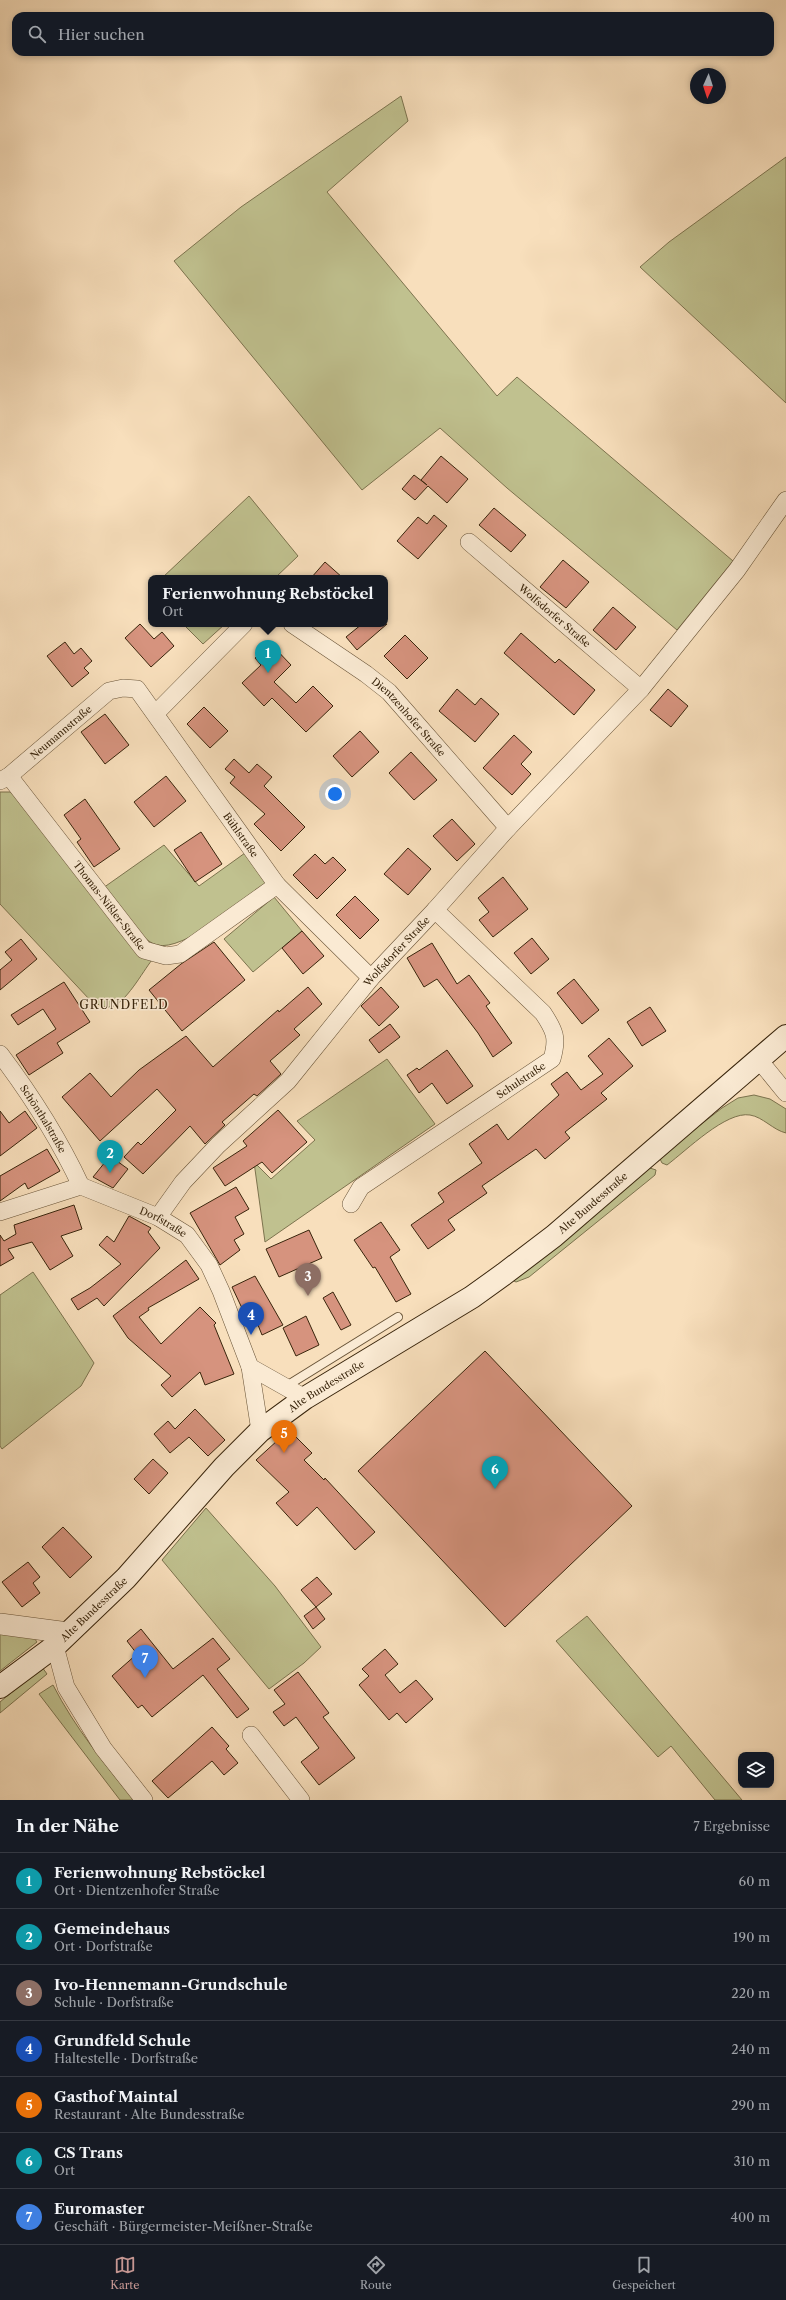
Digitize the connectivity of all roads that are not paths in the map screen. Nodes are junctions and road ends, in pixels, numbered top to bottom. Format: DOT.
graph roads {
  1 [pos="786,500"];
  2 [pos="469,542"];
  3 [pos="241,627"];
  4 [pos="296,627"];
  5 [pos="123,688"];
  6 [pos="641,689"];
  7 [pos="156,714"];
  8 [pos="4,779"];
  9 [pos="508,828"];
  10 [pos="277,885"];
  11 [pos="436,910"];
  12 [pos="371,978"];
  13 [pos="786,1036"];
  14 [pos="0,1054"];
  15 [pos="759,1060"];
  16 [pos="786,1092"];
  17 [pos="81,1186"];
  18 [pos="351,1204"];
  19 [pos="0,1212"];
  20 [pos="158,1217"];
  21 [pos="398,1318"];
  22 [pos="250,1367"];
  23 [pos="284,1387"];
  24 [pos="305,1398"];
  25 [pos="260,1431"];
  26 [pos="0,1624"];
  27 [pos="61,1639"];
  28 [pos="0,1687"];
  29 [pos="251,1735"];
  30 [pos="144,1800"];
  31 [pos="301,1800"];
  1 -- 6 [label="street, Wolfsdorfer Straße"];
  2 -- 6 [label="street, Wolfsdorfer Straße"];
  3 -- 7 [label="street"];
  4 -- 9 [label="street, Dientzenhofer Straße"];
  5 -- 7 [label="street, Bühlstraße"];
  5 -- 8 [label="street, Neumannstraße"];
  6 -- 9 [label="street, Wolfsdorfer Straße"];
  7 -- 10 [label="street, Bühlstraße"];
  8 -- 10 [label="street, Thomas-Nißler-Straße"];
  9 -- 11 [label="street, Wolfsdorfer Straße"];
  10 -- 12 [label="street, Bühlstraße"];
  11 -- 12 [label="street, Wolfsdorfer Straße"];
  11 -- 18 [label="street, Schulstraße"];
  12 -- 20 [label="street, Wolfsdorfer Straße"];
  13 -- 15 [label="main road, Alte Bundesstraße"];
  14 -- 17 [label="street, Schönthalstraße"];
  15 -- 16 [label="street"];
  15 -- 24 [label="main road, Alte Bundesstraße"];
  17 -- 19 [label="street"];
  17 -- 20 [label="street, Dorfstraße"];
  20 -- 22 [label="street, Dorfstraße"];
  21 -- 23 [label="lane"];
  22 -- 23 [label="street"];
  22 -- 25 [label="street, Dorfstraße"];
  23 -- 24 [label="street"];
  24 -- 25 [label="main road, Alte Bundesstraße"];
  25 -- 27 [label="main road, Alte Bundesstraße"];
  26 -- 27 [label="street"];
  27 -- 28 [label="main road, Alte Bundesstraße"];
  27 -- 30 [label="street"];
  29 -- 31 [label="street"];
}
